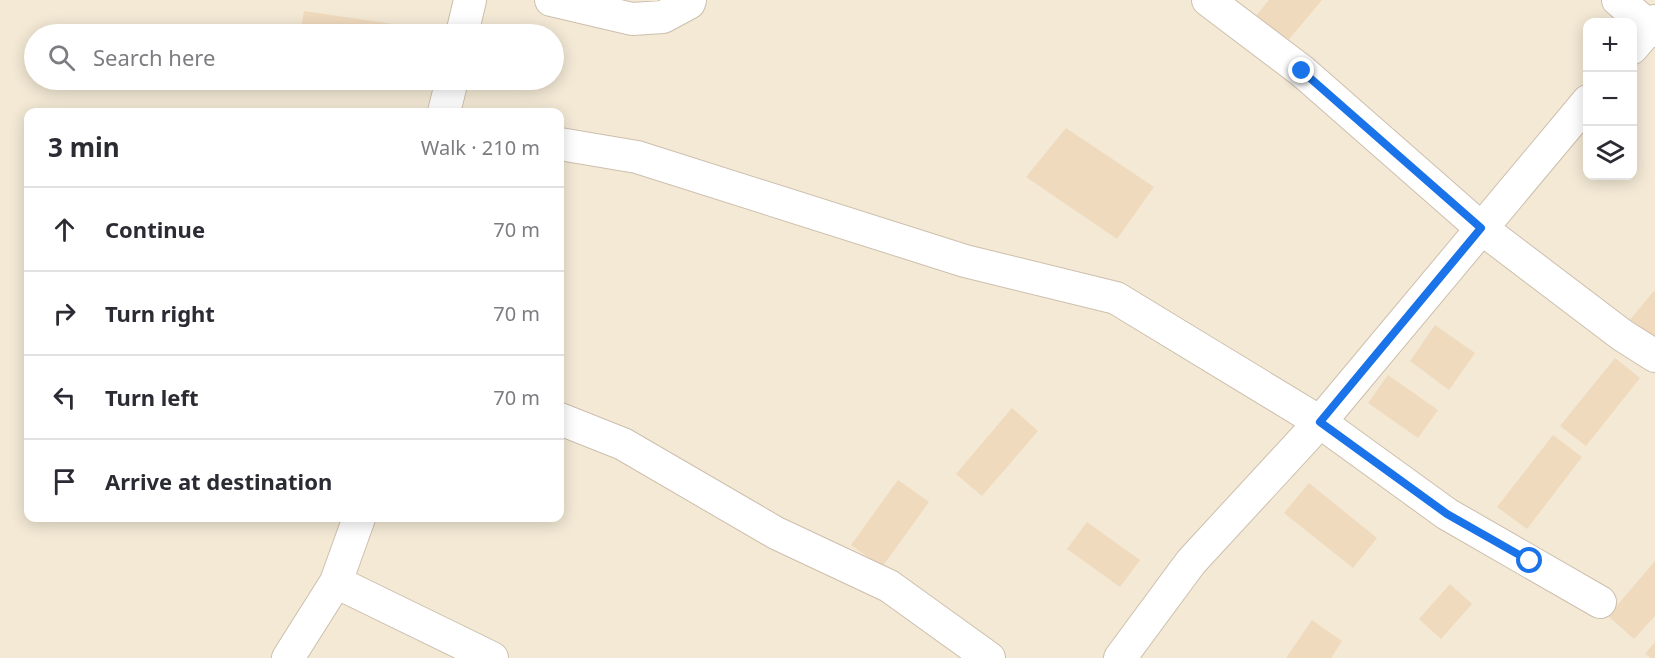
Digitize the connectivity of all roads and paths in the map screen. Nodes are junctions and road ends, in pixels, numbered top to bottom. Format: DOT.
graph roads {
  1 [pos="470,0"];
  2 [pos="551,0"];
  3 [pos="690,0"];
  4 [pos="1208,0"];
  5 [pos="1618,0"];
  6 [pos="464,24"];
  7 [pos="1648,31"];
  8 [pos="450,90"];
  9 [pos="1583,106"];
  10 [pos="445,108"];
  11 [pos="564,145"];
  12 [pos="1481,228"];
  13 [pos="1655,356"];
  14 [pos="564,421"];
  15 [pos="1320,422"];
  16 [pos="358,522"];
  17 [pos="336,582"];
  18 [pos="1600,602"];
  19 [pos="288,658"];
  20 [pos="492,658"];
  21 [pos="989,658"];
  22 [pos="1120,658"];
  1 -- 6 [label="street"];
  2 -- 3 [label="street"];
  4 -- 12 [label="street"];
  5 -- 7 [label="street"];
  8 -- 10 [label="street"];
  9 -- 12 [label="street"];
  11 -- 15 [label="street"];
  12 -- 13 [label="street"];
  12 -- 15 [label="street"];
  14 -- 21 [label="street"];
  15 -- 18 [label="street"];
  15 -- 22 [label="street"];
  16 -- 17 [label="street"];
  17 -- 19 [label="street"];
  17 -- 20 [label="street"];
}
